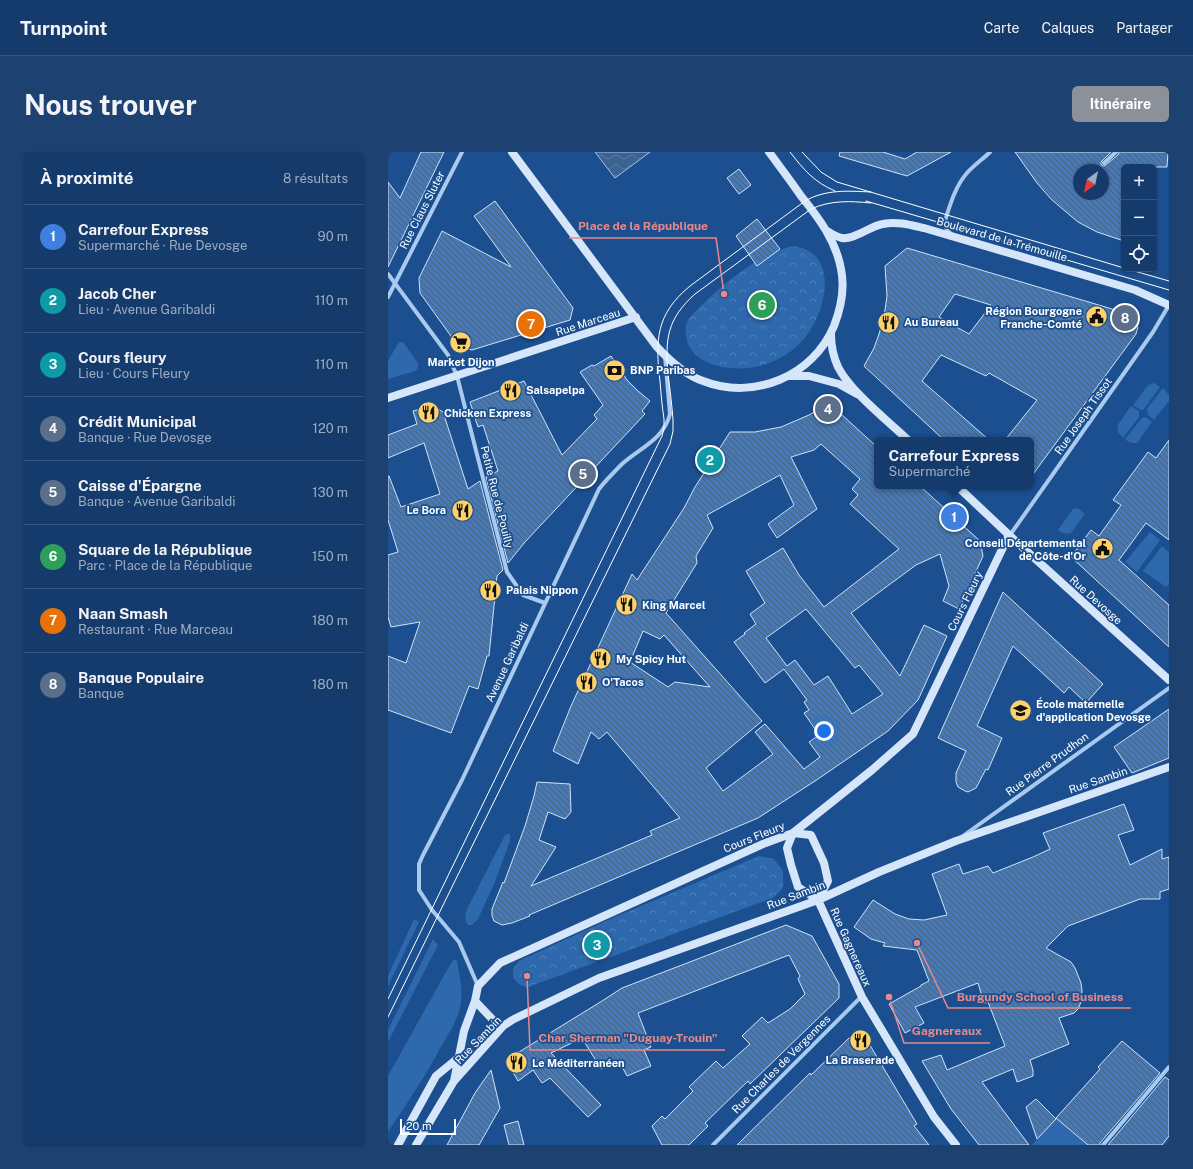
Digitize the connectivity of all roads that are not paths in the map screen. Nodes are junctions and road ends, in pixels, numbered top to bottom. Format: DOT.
graph roads {
  1 [pos="462,152"];
  2 [pos="512,152"];
  3 [pos="769,152"];
  4 [pos="990,152"];
  5 [pos="1116,152"];
  6 [pos="1104,163"];
  7 [pos="827,231"];
  8 [pos="953,236"];
  9 [pos="388,274"];
  10 [pos="395,283"];
  11 [pos="388,297"];
  12 [pos="1169,305"];
  13 [pos="636,317"];
  14 [pos="830,334"];
  15 [pos="665,356"];
  16 [pos="457,376"];
  17 [pos="789,376"];
  18 [pos="860,396"];
  19 [pos="388,398"];
  20 [pos="905,437"];
  21 [pos="960,489"];
  22 [pos="1010,536"];
  23 [pos="545,603"];
  24 [pos="1169,680"];
  25 [pos="1169,688"];
  26 [pos="1169,767"];
  27 [pos="794,833"];
  28 [pos="956,841"];
  29 [pos="818,900"];
  30 [pos="478,986"];
  31 [pos="862,997"];
  32 [pos="475,1001"];
  33 [pos="503,1026"];
  34 [pos="458,1058"];
  35 [pos="1169,1067"];
  36 [pos="454,1081"];
  37 [pos="398,1145"];
  38 [pos="416,1145"];
  39 [pos="713,1145"];
  40 [pos="956,1145"];
  41 [pos="1103,1145"];
  1 -- 10 [label="street, Rue Claus Sluter"];
  2 -- 13 [label="main road"];
  3 -- 7 [label="main road"];
  4 -- 8 [label="street"];
  5 -- 6 [label="street"];
  7 -- 8 [label="main road, Boulevard de la Trémouille"];
  7 -- 14 [label="main road"];
  8 -- 12 [label="main road, Boulevard de la Trémouille"];
  9 -- 10 [label="street, Petite Rue de Pouilly"];
  10 -- 11 [label="street, Rue Claus Sluter"];
  10 -- 16 [label="street, Petite Rue de Pouilly"];
  12 -- 22 [label="street, Rue Joseph Tissot"];
  13 -- 15 [label="main road"];
  13 -- 16 [label="main road, Rue Marceau"];
  14 -- 17 [label="main road"];
  14 -- 18 [label="main road"];
  15 -- 17 [label="main road"];
  15 -- 23 [label="street, Avenue Garibaldi"];
  16 -- 19 [label="main road, Rue Marceau"];
  16 -- 23 [label="street, Petite Rue de Pouilly"];
  17 -- 18 [label="main road"];
  18 -- 20 [label="main road"];
  21 -- 22 [label="main road, Rue Devosge"];
  22 -- 24 [label="main road, Rue Devosge"];
  22 -- 27 [label="main road, Cours Fleury"];
  23 -- 30 [label="street, Avenue Garibaldi"];
  25 -- 28 [label="street, Rue Pierre Prudhon"];
  26 -- 28 [label="main road, Rue Sambin"];
  27 -- 29 [label="main road, Rue Gagnereaux"];
  27 -- 29 [label="main road, Rue Gagnereaux"];
  27 -- 30 [label="main road, Cours Fleury"];
  28 -- 29 [label="main road, Rue Sambin"];
  29 -- 31 [label="main road, Rue Gagnereaux"];
  29 -- 33 [label="main road, Rue Sambin"];
  30 -- 32 [label="main road"];
  31 -- 39 [label="street, Rue Charles de Vergennes"];
  31 -- 40 [label="main road, Rue Gagnereaux"];
  32 -- 33 [label="main road"];
  32 -- 34 [label="main road"];
  33 -- 36 [label="main road, Rue Sambin"];
  34 -- 36 [label="main road"];
  34 -- 37 [label="main road"];
  35 -- 41 [label="street"];
  36 -- 38 [label="main road"];
}
